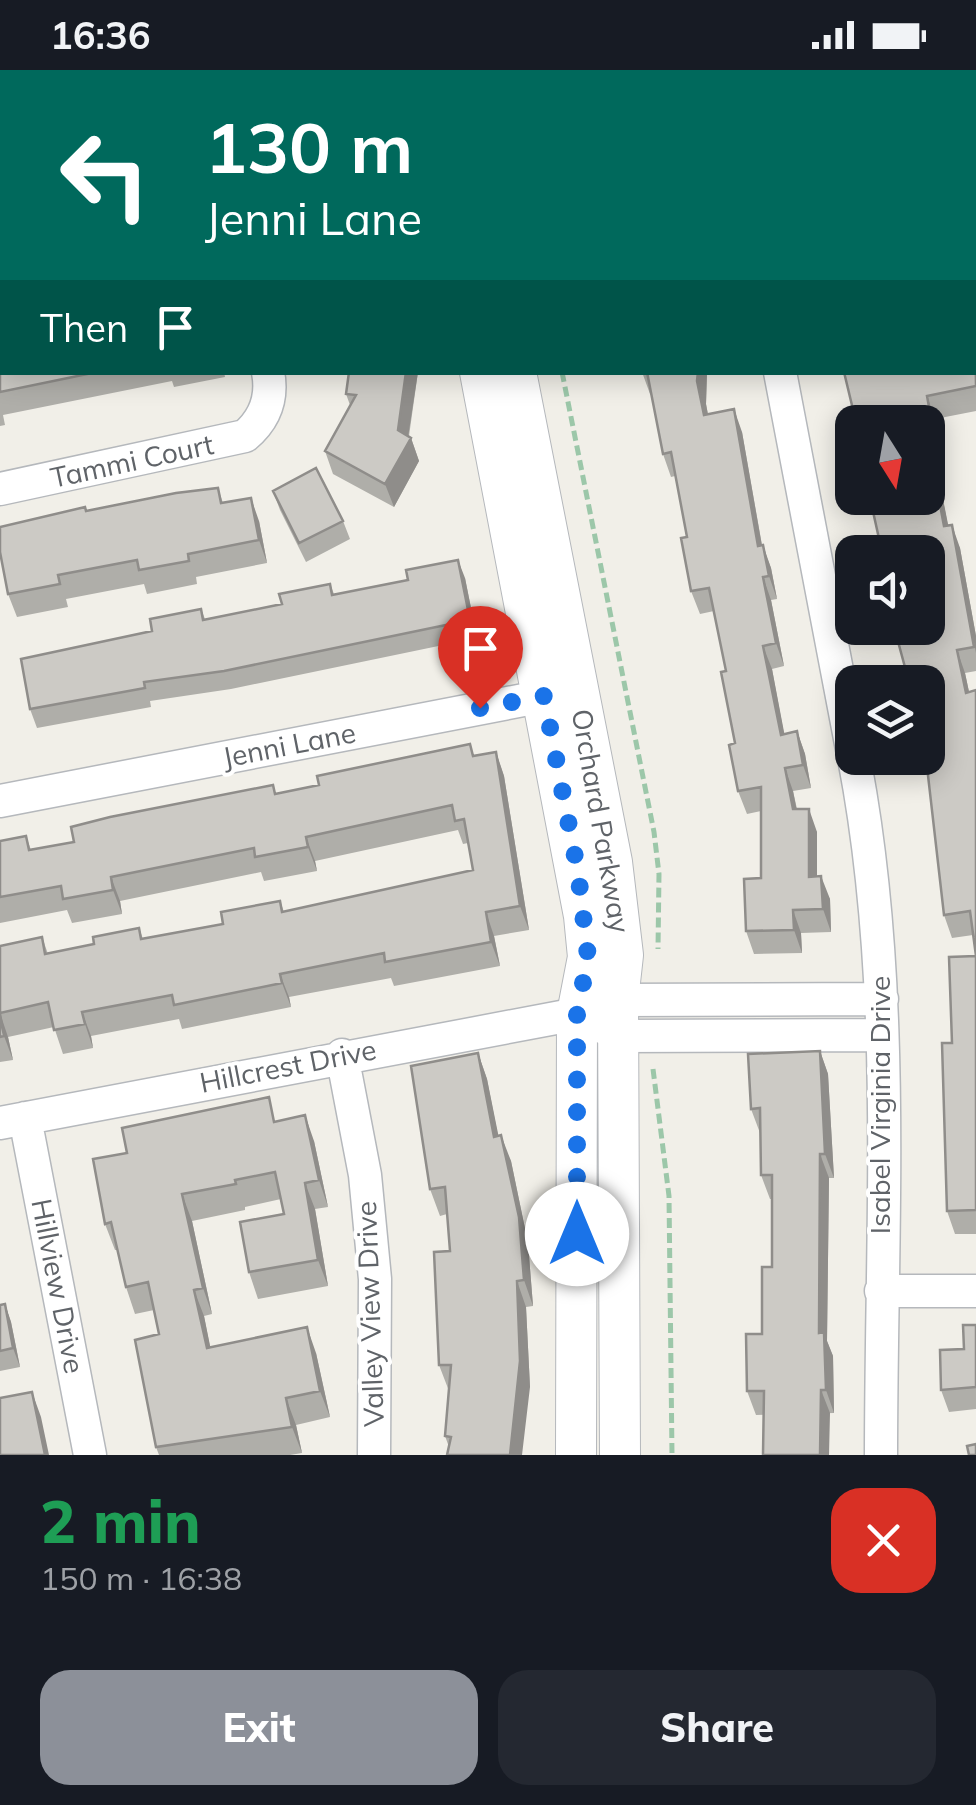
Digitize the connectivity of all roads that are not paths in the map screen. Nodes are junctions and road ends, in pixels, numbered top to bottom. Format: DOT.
graph roads {
  1 [pos="269,375"];
  2 [pos="481,375"];
  3 [pos="516,375"];
  4 [pos="781,375"];
  5 [pos="0,489"];
  6 [pos="836,665"];
  7 [pos="561,692"];
  8 [pos="857,775"];
  9 [pos="1,797"];
  10 [pos="882,999"];
  11 [pos="577,1014"];
  12 [pos="619,1018"];
  13 [pos="882,1035"];
  14 [pos="342,1055"];
  15 [pos="12,1120"];
  16 [pos="881,1291"];
  17 [pos="976,1291"];
  18 [pos="90,1455"];
  19 [pos="374,1455"];
  20 [pos="576,1455"];
  21 [pos="620,1455"];
  22 [pos="881,1455"];
  1 -- 5 [label="street, Tammi Court"];
  2 -- 7 [label="street, Orchard Parkway"];
  3 -- 7 [label="street, Orchard Parkway"];
  4 -- 6 [label="street"];
  7 -- 9 [label="street, Jenni Lane"];
  7 -- 11 [label="street, Orchard Parkway"];
  7 -- 12 [label="street, Orchard Parkway"];
  8 -- 10 [label="street, Isabel Virginia Drive"];
  10 -- 12 [label="street"];
  10 -- 13 [label="street, Isabel Virginia Drive"];
  11 -- 12 [label="street"];
  11 -- 14 [label="street, Hillcrest Drive"];
  11 -- 20 [label="street, Orchard Parkway"];
  12 -- 13 [label="street"];
  12 -- 21 [label="street, Orchard Parkway"];
  13 -- 16 [label="street, Isabel Virginia Drive"];
  14 -- 15 [label="street, Hillcrest Drive"];
  14 -- 19 [label="street, Valley View Drive"];
  15 -- 18 [label="street, Hillview Drive"];
  16 -- 17 [label="street"];
  16 -- 22 [label="street, Isabel Virginia Drive"];
}
